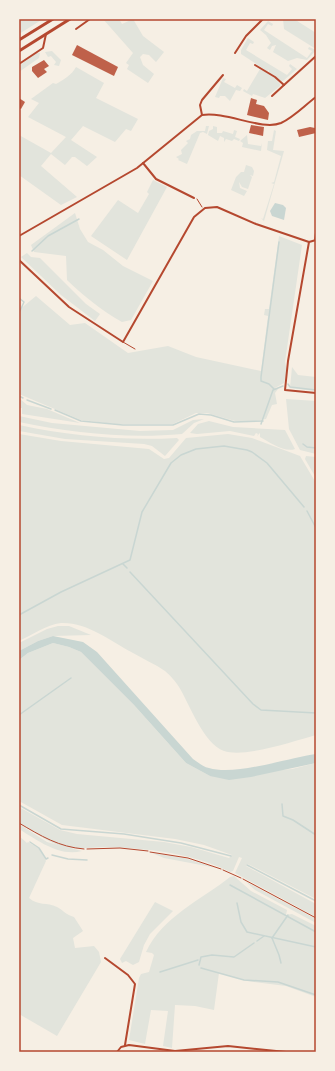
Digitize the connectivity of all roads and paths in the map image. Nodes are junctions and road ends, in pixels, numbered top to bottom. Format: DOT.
graph roads {
  1 [pos="53,19"];
  2 [pos="70,19"];
  3 [pos="90,19"];
  4 [pos="263,19"];
  5 [pos="76,30"];
  6 [pos="47,33"];
  7 [pos="19,40"];
  8 [pos="19,51"];
  9 [pos="235,54"];
  10 [pos="316,56"];
  11 [pos="19,64"];
  12 [pos="255,65"];
  13 [pos="223,75"];
  14 [pos="284,85"];
  15 [pos="272,96"];
  16 [pos="316,97"];
  17 [pos="202,115"];
  18 [pos="143,164"];
  19 [pos="194,198"];
  20 [pos="203,209"];
  21 [pos="316,233"];
  22 [pos="19,236"];
  23 [pos="315,240"];
  24 [pos="309,242"];
  25 [pos="19,260"];
  26 [pos="123,342"];
  27 [pos="134,349"];
  28 [pos="316,392"];
  29 [pos="19,823"];
  30 [pos="87,849"];
  31 [pos="148,851"];
  32 [pos="223,870"];
  33 [pos="241,878"];
  34 [pos="316,918"];
  35 [pos="105,958"];
  36 [pos="124,1045"];
  37 [pos="117,1052"];
  38 [pos="286,1052"];
  1 -- 7 [label="main road"];
  2 -- 6 [label="main road"];
  3 -- 5 [label="street"];
  4 -- 9 [label="street"];
  6 -- 8 [label="main road"];
  6 -- 11 [label="street"];
  10 -- 14 [label="street"];
  12 -- 14 [label="street"];
  13 -- 17 [label="street"];
  14 -- 15 [label="street"];
  16 -- 17 [label="street"];
  17 -- 18 [label="street"];
  18 -- 19 [label="street"];
  18 -- 22 [label="street"];
  19 -- 20 [label="path"];
  20 -- 24 [label="street"];
  20 -- 26 [label="street"];
  21 -- 23 [label="street"];
  23 -- 24 [label="street"];
  24 -- 28 [label="street"];
  25 -- 26 [label="street"];
  26 -- 27 [label="lane"];
  29 -- 30 [label="path"];
  30 -- 31 [label="lane"];
  31 -- 32 [label="path"];
  32 -- 33 [label="lane"];
  33 -- 34 [label="path"];
  35 -- 36 [label="street"];
  36 -- 37 [label="street"];
  36 -- 38 [label="street"];
}
